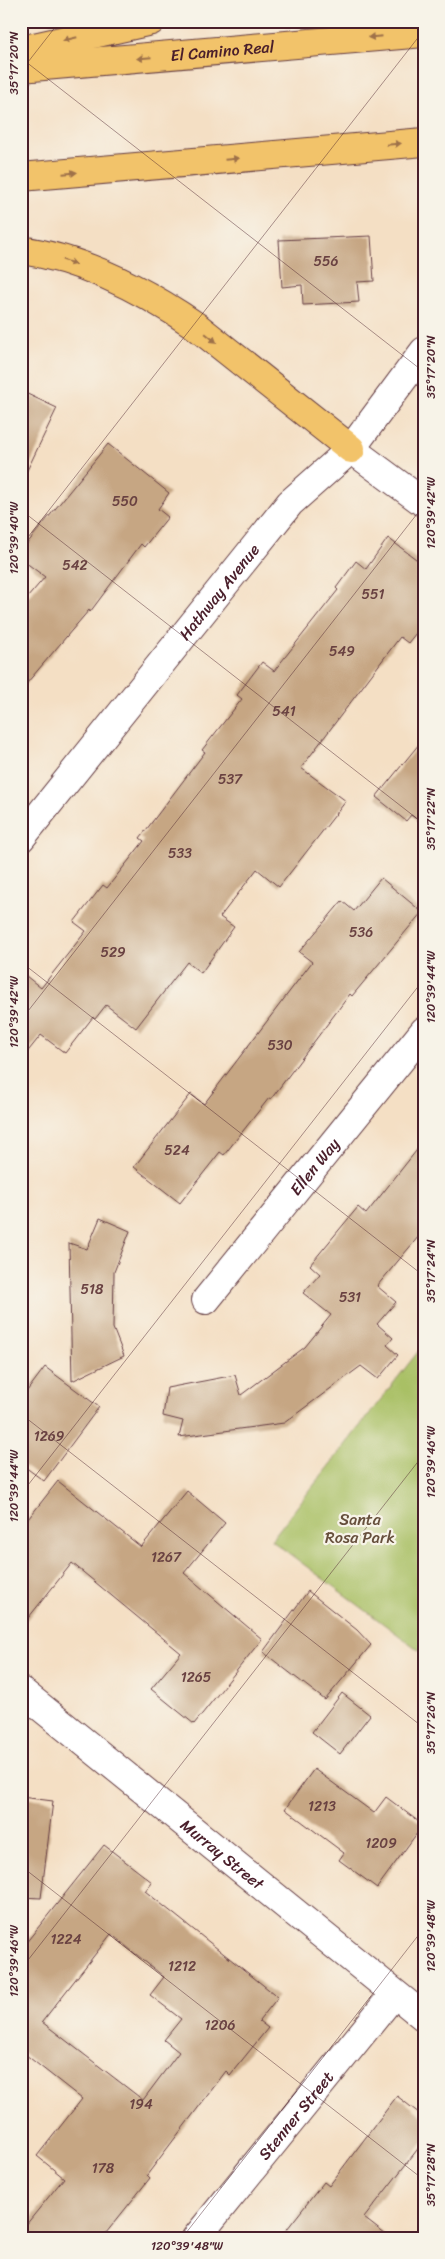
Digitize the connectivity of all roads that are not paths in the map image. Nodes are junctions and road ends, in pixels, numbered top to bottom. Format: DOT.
graph roads {
  1 [pos="151,21"];
  2 [pos="424,33"];
  3 [pos="21,50"];
  4 [pos="21,68"];
  5 [pos="424,142"];
  6 [pos="21,177"];
  7 [pos="21,250"];
  8 [pos="424,351"];
  9 [pos="351,449"];
  10 [pos="424,503"];
  11 [pos="21,838"];
  12 [pos="424,1032"];
  13 [pos="206,1300"];
  14 [pos="26,1703"];
  15 [pos="394,1994"];
  16 [pos="424,2017"];
  17 [pos="196,2238"];
  1 -- 3 [label="highway, one-way"];
  2 -- 4 [label="highway, El Camino Real, one-way"];
  6 -- 5 [label="highway, one-way"];
  7 -- 9 [label="highway, one-way"];
  8 -- 9 [label="street, Hathway Avenue"];
  9 -- 10 [label="street"];
  9 -- 11 [label="street, Hathway Avenue"];
  12 -- 13 [label="street, Ellen Way"];
  14 -- 15 [label="street, Murray Street"];
  15 -- 16 [label="street, Murray Street"];
  15 -- 17 [label="street, Stenner Street"];
}
